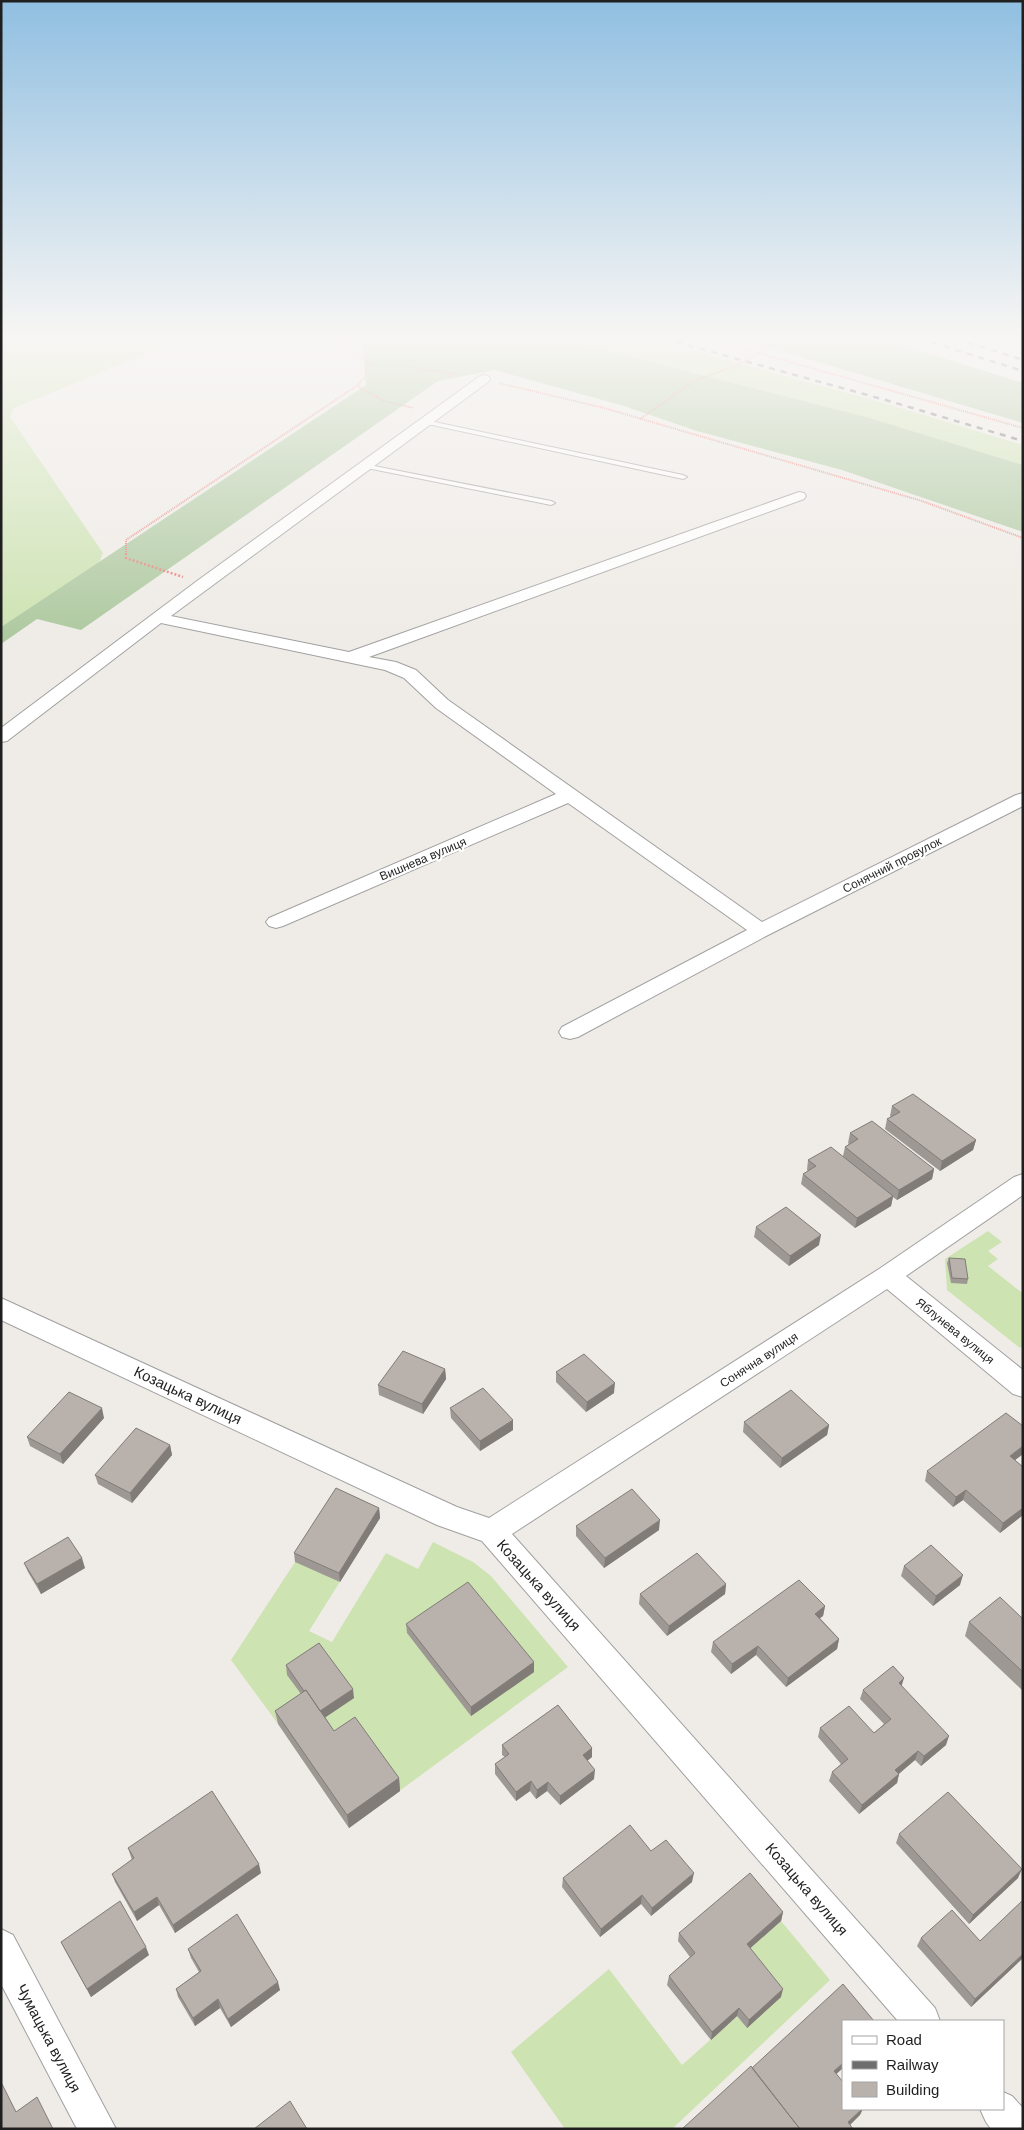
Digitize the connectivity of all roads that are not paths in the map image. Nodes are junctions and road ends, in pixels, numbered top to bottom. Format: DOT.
graph roads {
  1 [pos="402,438"];
  2 [pos="521,438"];
  3 [pos="364,466"];
  4 [pos="683,477"];
  5 [pos="799,496"];
  6 [pos="551,503"];
  7 [pos="159,618"];
  8 [pos="352,657"];
  9 [pos="1,737"];
  10 [pos="570,795"];
  11 [pos="1023,799"];
  12 [pos="276,922"];
  13 [pos="762,931"];
  14 [pos="570,1032"];
  15 [pos="1023,1183"];
  16 [pos="888,1276"];
  17 [pos="1,1308"];
  18 [pos="1023,1386"];
  19 [pos="492,1532"];
  20 [pos="1,1947"];
  21 [pos="921,2020"];
  22 [pos="1000,2110"];
  23 [pos="97,2129"];
  24 [pos="1016,2129"];
  1 -- 3 [label="street"];
  2 -- 4 [label="lane"];
  3 -- 6 [label="lane"];
  3 -- 7 [label="street"];
  5 -- 8 [label="street"];
  7 -- 8 [label="street"];
  7 -- 9 [label="street"];
  8 -- 10 [label="street"];
  10 -- 12 [label="street, Вишнева вулиця"];
  10 -- 13 [label="street"];
  11 -- 13 [label="street, Сонячний провулок"];
  13 -- 14 [label="street, Сонячний провулок"];
  15 -- 16 [label="street, Сонячна вулиця"];
  16 -- 18 [label="street, Яблунева вулиця"];
  16 -- 19 [label="street, Сонячна вулиця"];
  17 -- 19 [label="street, Козацька вулиця"];
  19 -- 21 [label="street, Козацька вулиця"];
  20 -- 23 [label="street, Чумацька вулиця"];
  22 -- 24 [label="street"];
}
